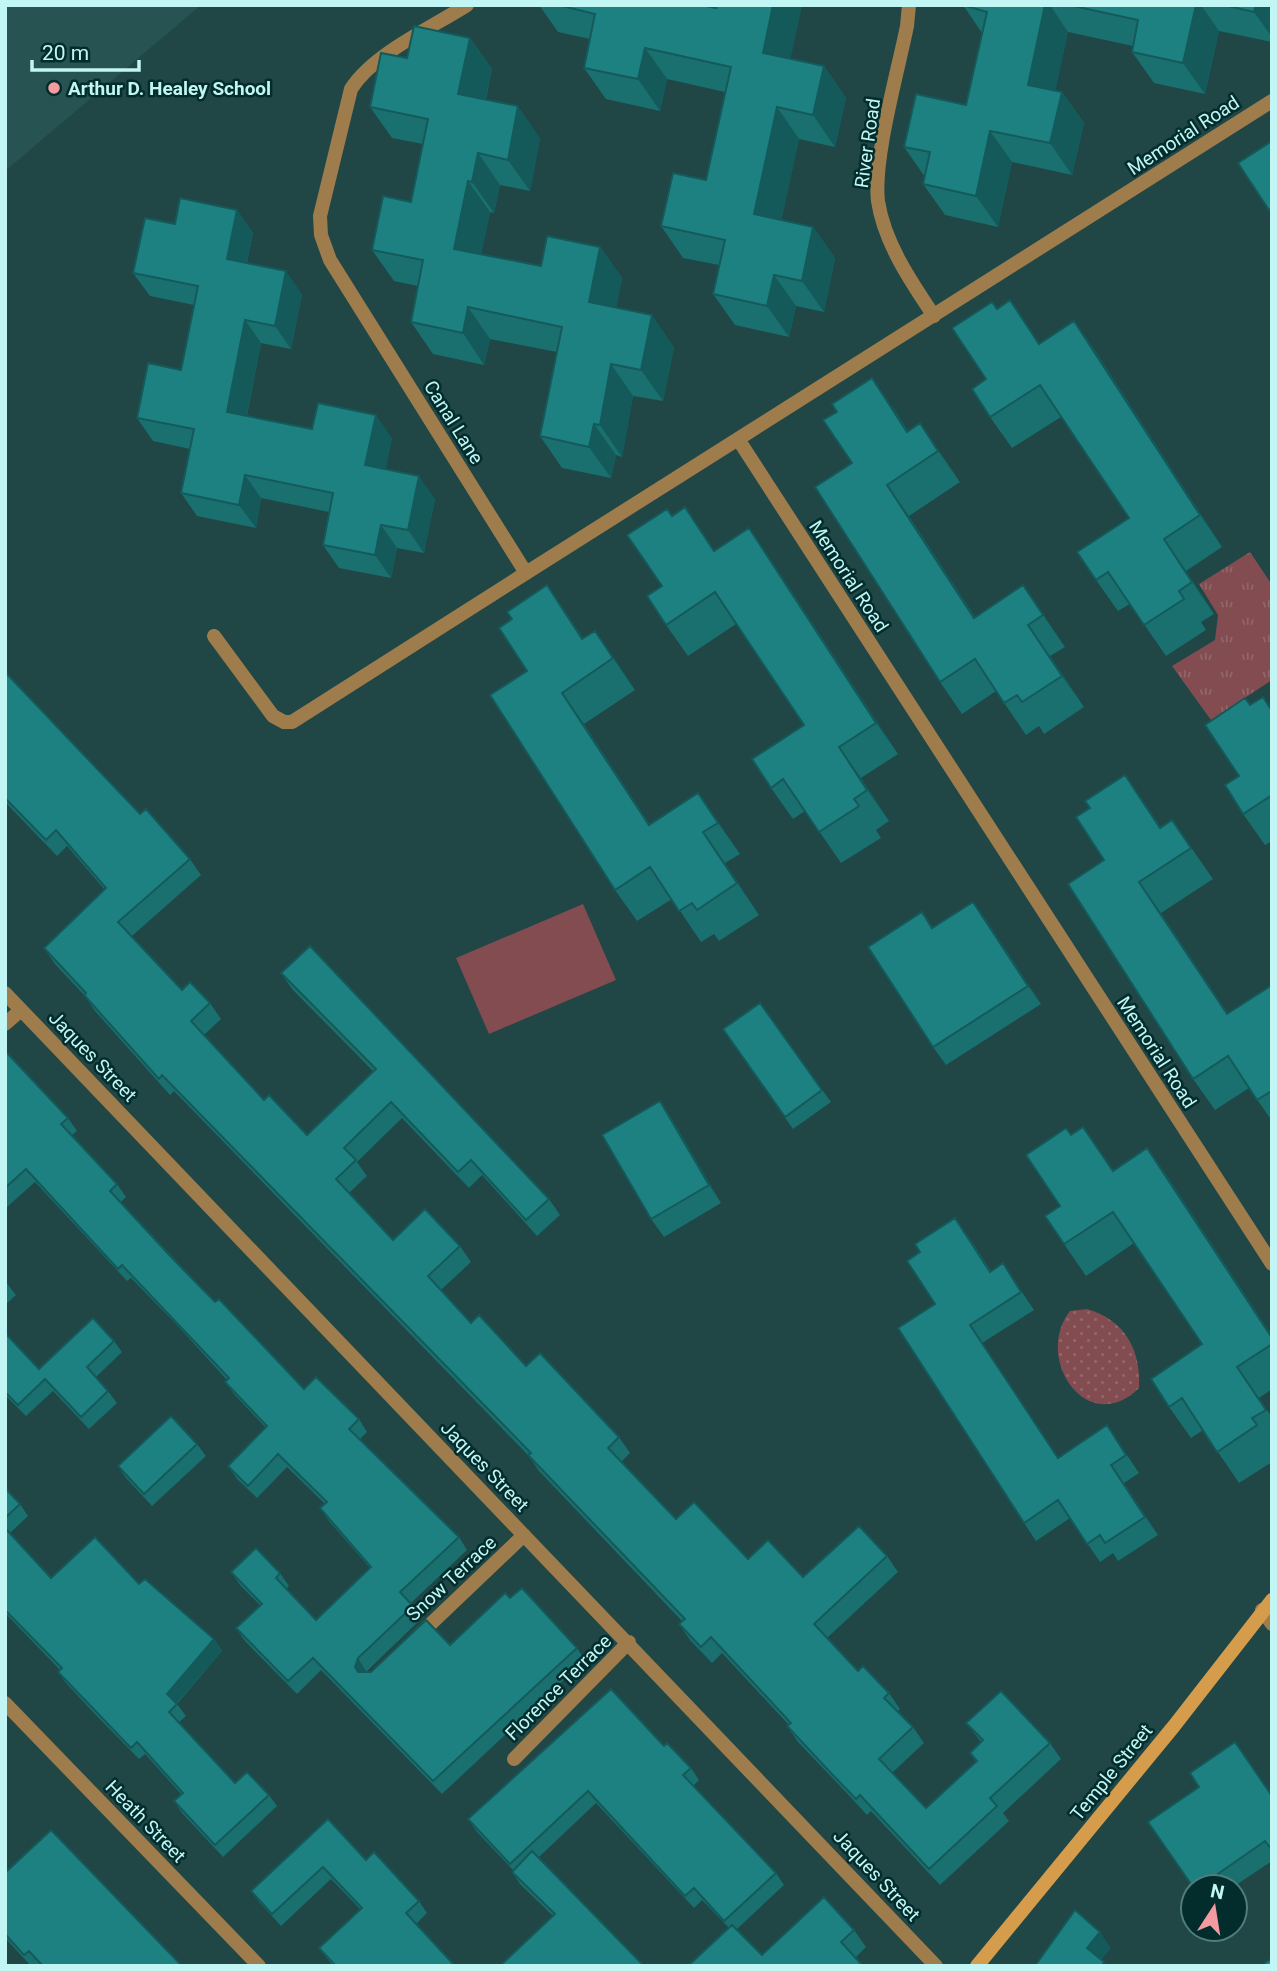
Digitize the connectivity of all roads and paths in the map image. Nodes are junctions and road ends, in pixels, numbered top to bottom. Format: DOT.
graph roads {
  1 [pos="467,5"];
  2 [pos="909,5"];
  3 [pos="1272,101"];
  4 [pos="934,316"];
  5 [pos="738,439"];
  6 [pos="526,573"];
  7 [pos="214,636"];
  8 [pos="5,993"];
  9 [pos="21,1010"];
  10 [pos="5,1024"];
  11 [pos="1272,1264"];
  12 [pos="524,1535"];
  13 [pos="1267,1605"];
  14 [pos="1272,1624"];
  15 [pos="629,1642"];
  16 [pos="402,1651"];
  17 [pos="5,1703"];
  18 [pos="514,1759"];
  19 [pos="259,1966"];
  20 [pos="936,1966"];
  21 [pos="977,1966"];
  1 -- 6 [label="street, Canal Lane"];
  2 -- 4 [label="street, River Road"];
  3 -- 4 [label="street, Memorial Road"];
  4 -- 5 [label="street, Memorial Road"];
  5 -- 6 [label="street"];
  5 -- 11 [label="street, Memorial Road"];
  6 -- 7 [label="street"];
  8 -- 9 [label="street, Jaques Street"];
  9 -- 10 [label="street"];
  9 -- 12 [label="street, Jaques Street"];
  12 -- 15 [label="street, Jaques Street"];
  12 -- 16 [label="street, Snow Terrace"];
  13 -- 14 [label="street"];
  13 -- 21 [label="street, Temple Street"];
  15 -- 18 [label="street, Florence Terrace"];
  15 -- 20 [label="street, Jaques Street"];
  17 -- 19 [label="street, Heath Street"];
}
